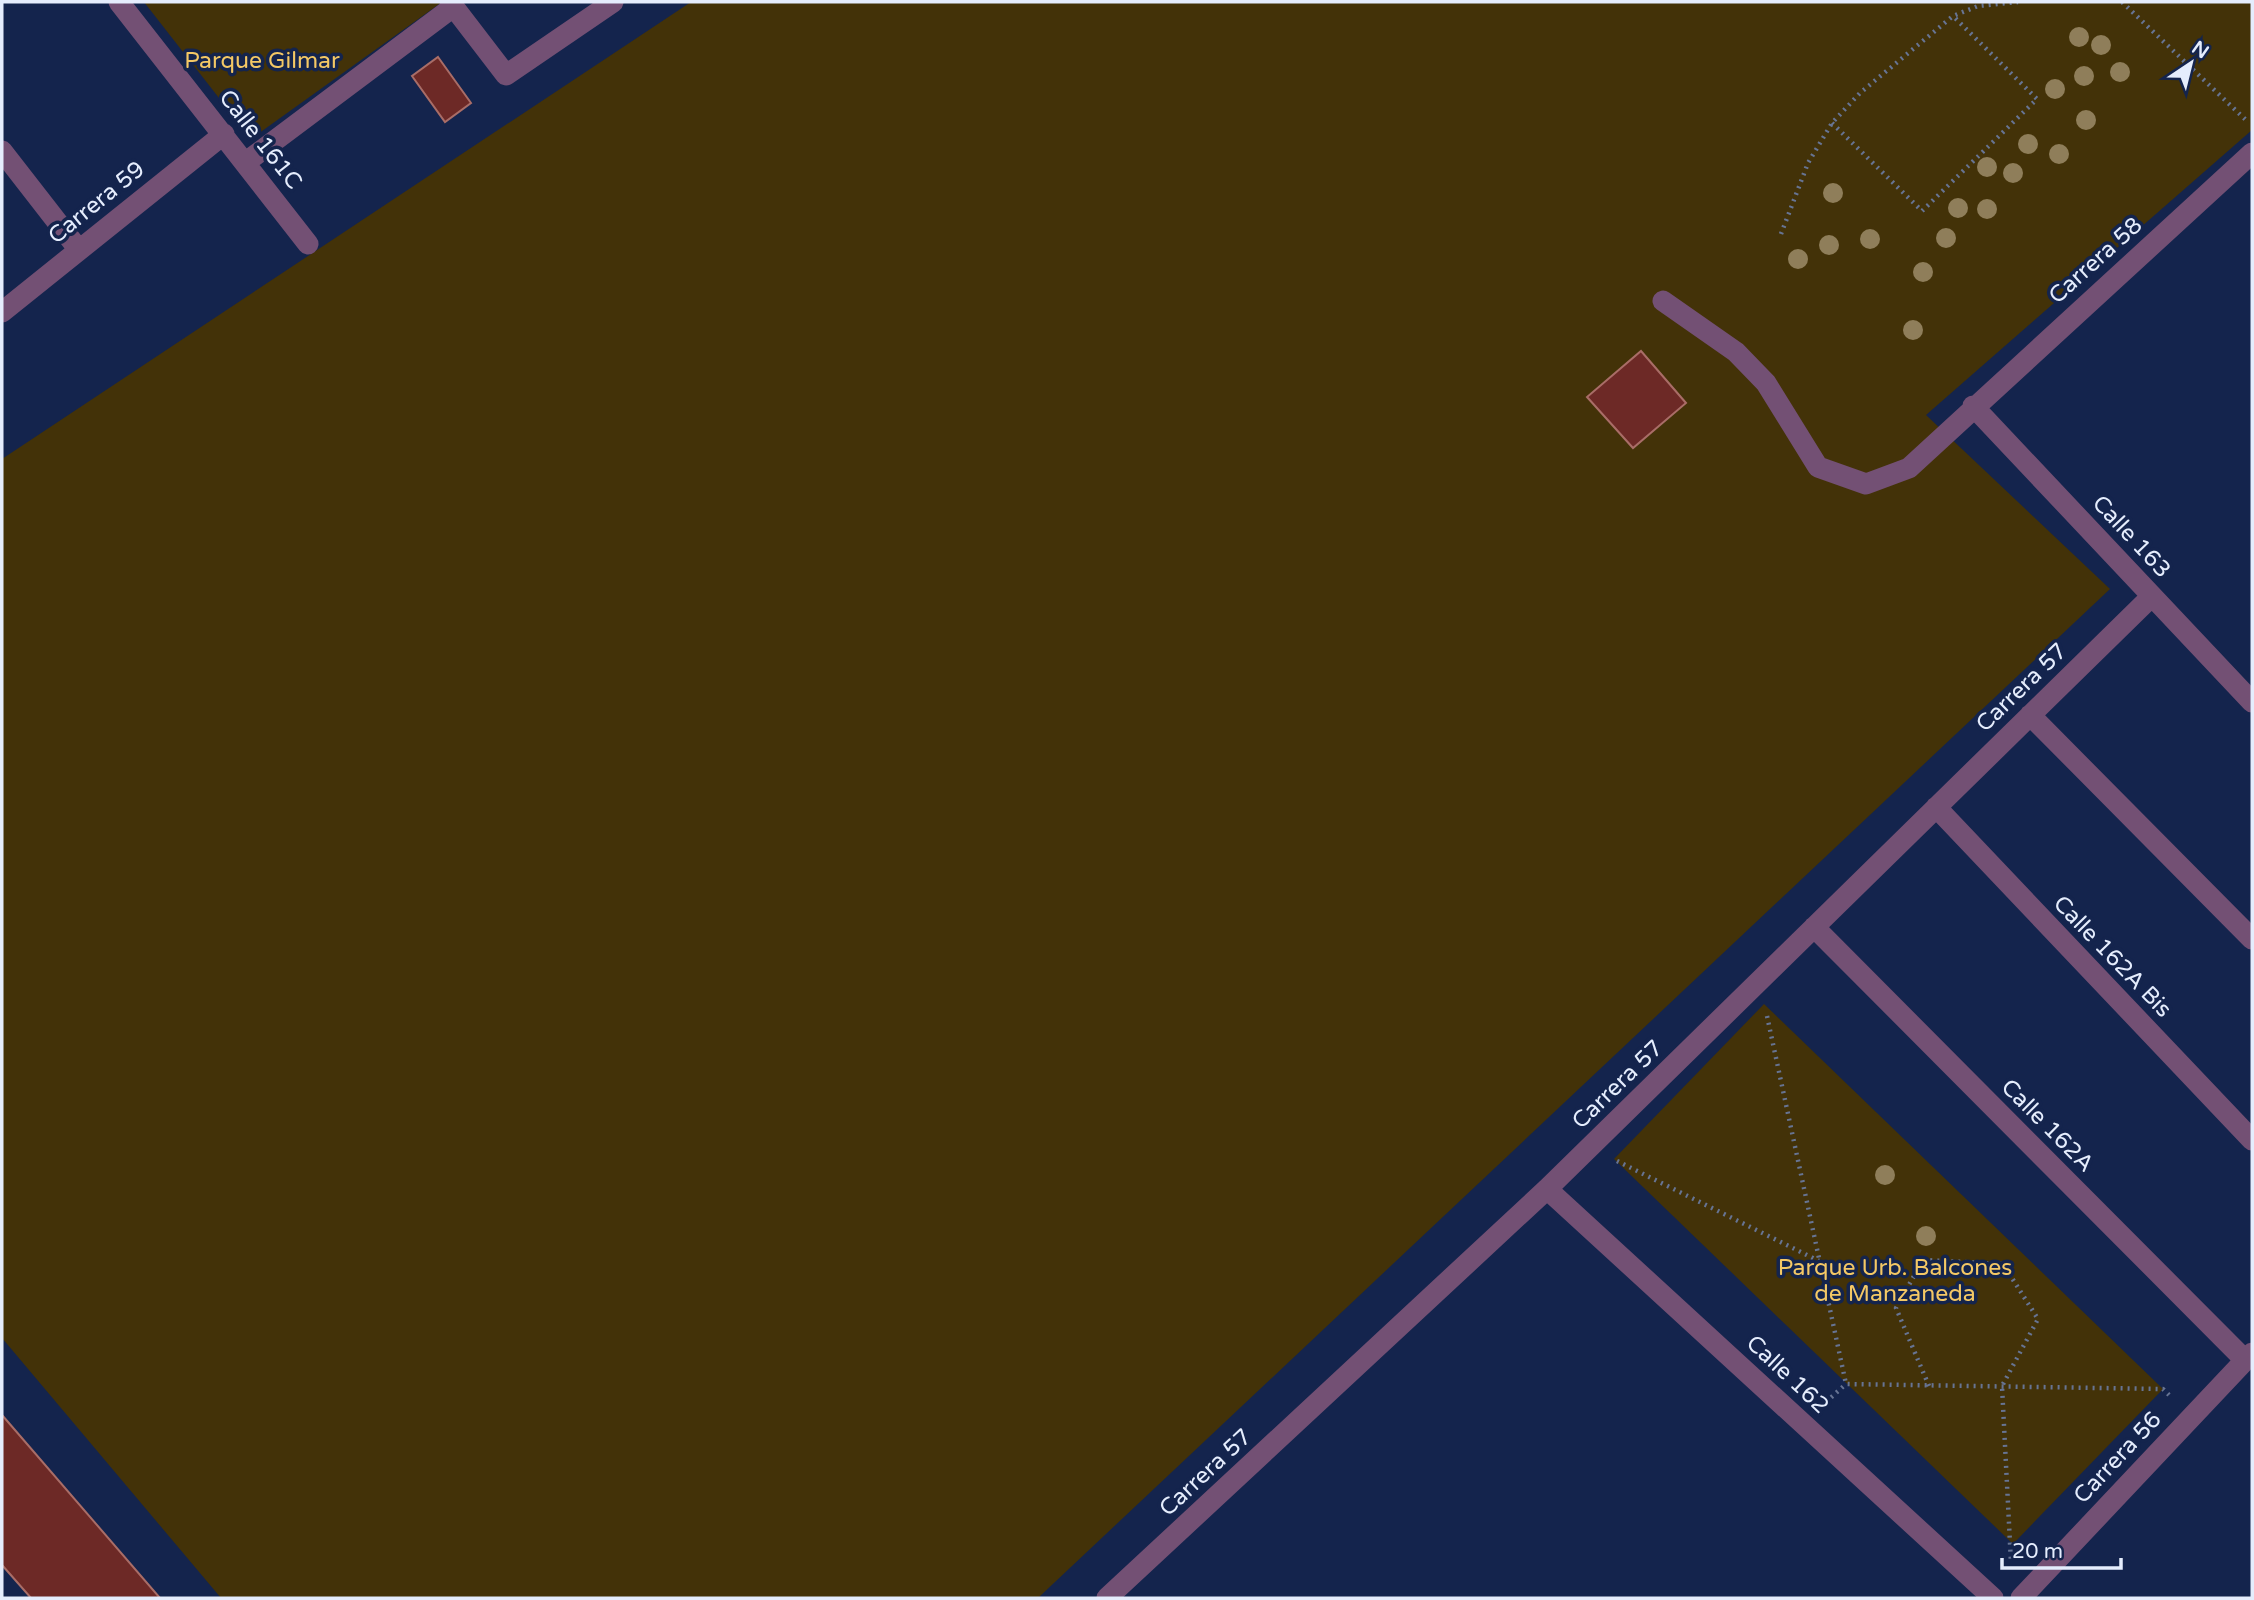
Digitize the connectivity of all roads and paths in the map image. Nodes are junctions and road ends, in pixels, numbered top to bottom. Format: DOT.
graph roads {
  1 [pos="119,2"];
  2 [pos="613,2"];
  3 [pos="2018,2"];
  4 [pos="2122,2"];
  5 [pos="451,4"];
  6 [pos="1954,16"];
  7 [pos="1832,123"];
  8 [pos="2252,127"];
  9 [pos="224,134"];
  10 [pos="2,151"];
  11 [pos="2252,153"];
  12 [pos="246,162"];
  13 [pos="1781,234"];
  14 [pos="307,244"];
  15 [pos="79,250"];
  16 [pos="1663,301"];
  17 [pos="2,312"];
  18 [pos="1973,406"];
  19 [pos="2152,596"];
  20 [pos="2252,702"];
  21 [pos="2030,715"];
  22 [pos="1936,807"];
  23 [pos="1814,927"];
  24 [pos="2252,939"];
  25 [pos="1749,991"];
  26 [pos="2252,1140"];
  27 [pos="1614,1159"];
  28 [pos="1547,1189"];
  29 [pos="1820,1262"];
  30 [pos="2249,1357"];
  31 [pos="1929,1386"];
  32 [pos="2002,1386"];
  33 [pos="2193,1415"];
  34 [pos="2013,1544"];
  35 [pos="1107,1598"];
  36 [pos="1993,1598"];
  37 [pos="2021,1598"];
  1 -- 9 [label="street, Calle 161C"];
  2 -- 5 [label="street"];
  3 -- 6 [label="path"];
  4 -- 8 [label="path"];
  5 -- 12 [label="street"];
  6 -- 7 [label="path"];
  6 -- 7 [label="path"];
  7 -- 13 [label="path"];
  9 -- 12 [label="street, Calle 161C"];
  9 -- 15 [label="street, Carrera 59"];
  10 -- 15 [label="street"];
  11 -- 18 [label="street, Carrera 58"];
  12 -- 14 [label="street, Calle 161C"];
  15 -- 17 [label="street, Carrera 59"];
  16 -- 18 [label="street, Carrera 58"];
  18 -- 19 [label="street, Calle 163"];
  19 -- 20 [label="street, Calle 163"];
  19 -- 21 [label="street, Carrera 57"];
  21 -- 22 [label="street, Carrera 57"];
  21 -- 24 [label="street"];
  22 -- 23 [label="street, Carrera 57"];
  22 -- 26 [label="street, Calle 162A Bis"];
  23 -- 25 [label="street, Carrera 57"];
  23 -- 30 [label="street, Calle 162A"];
  25 -- 28 [label="street, Carrera 57"];
  25 -- 29 [label="path"];
  27 -- 29 [label="path"];
  28 -- 35 [label="street, Carrera 57"];
  28 -- 36 [label="street, Calle 162"];
  29 -- 31 [label="path"];
  30 -- 33 [label="street, Carrera 56"];
  31 -- 32 [label="path"];
  31 -- 32 [label="path"];
  32 -- 33 [label="path"];
  32 -- 34 [label="path"];
  33 -- 37 [label="street, Carrera 56"];
}
